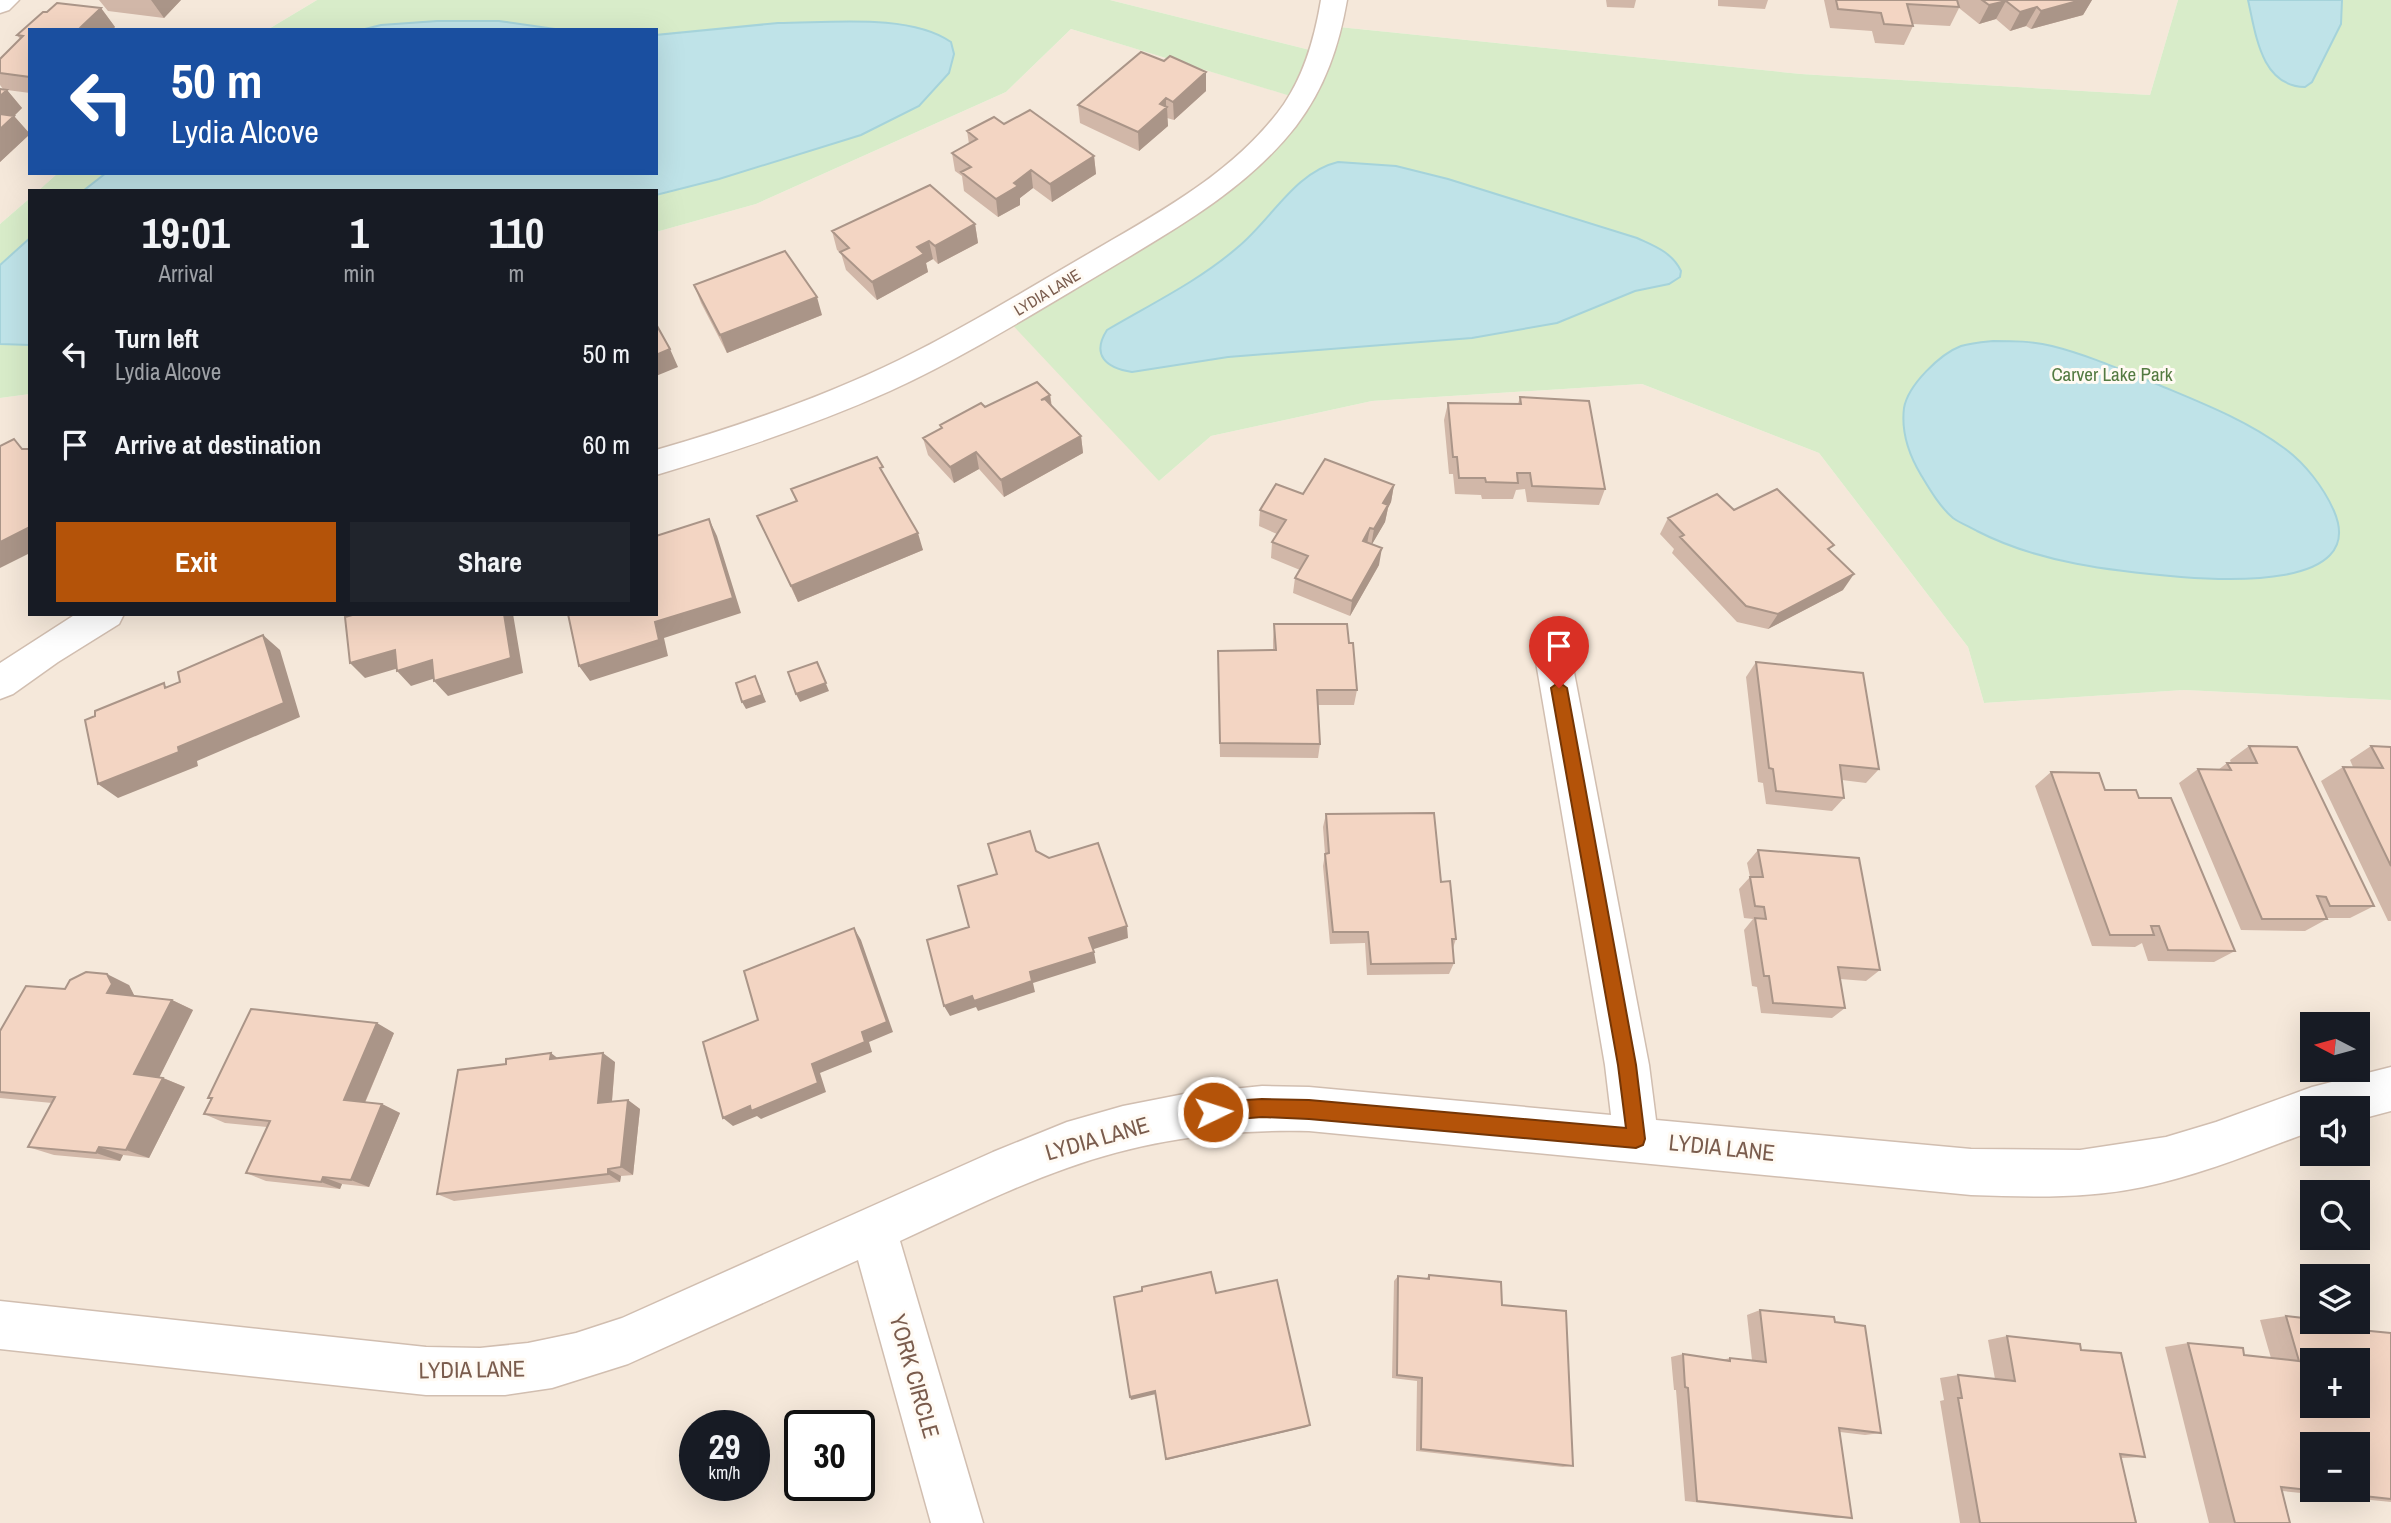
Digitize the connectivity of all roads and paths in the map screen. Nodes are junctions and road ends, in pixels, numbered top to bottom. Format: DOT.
graph roads {
  1 [pos="6,0"];
  2 [pos="1334,0"];
  3 [pos="0,5"];
  4 [pos="658,462"];
  5 [pos="103,616"];
  6 [pos="1554,662"];
  7 [pos="0,683"];
  8 [pos="2391,1088"];
  9 [pos="2362,1096"];
  10 [pos="2300,1114"];
  11 [pos="1636,1139"];
  12 [pos="873,1229"];
  13 [pos="0,1325"];
  14 [pos="957,1523"];
  1 -- 3 [label="street"];
  2 -- 4 [label="street, LYDIA LANE"];
  5 -- 7 [label="street"];
  6 -- 11 [label="street"];
  8 -- 9 [label="street, LYDIA LANE"];
  10 -- 11 [label="street, LYDIA LANE"];
  11 -- 12 [label="street, LYDIA LANE"];
  12 -- 13 [label="street, LYDIA LANE"];
  12 -- 14 [label="street, YORK CIRCLE"];
}
